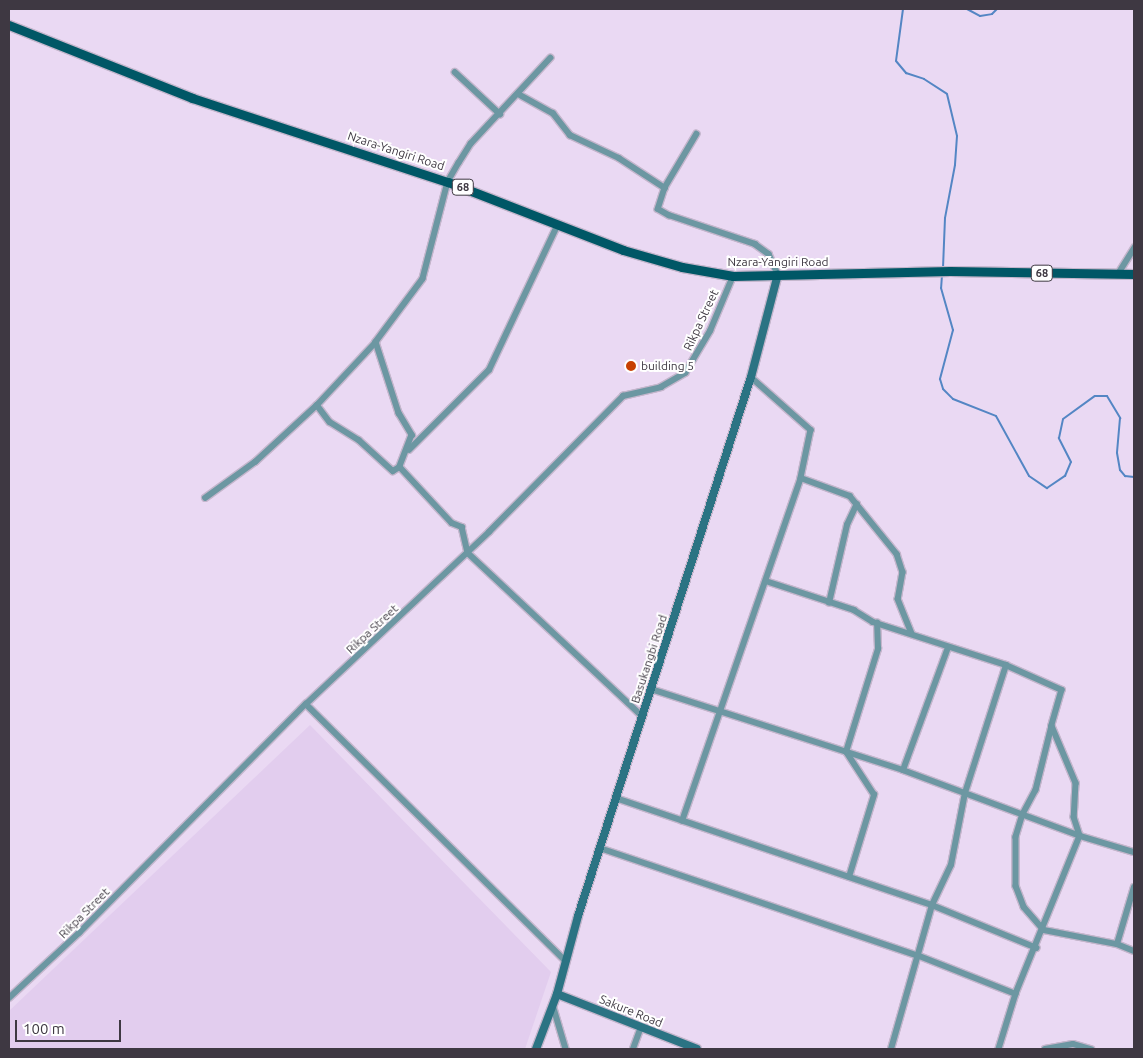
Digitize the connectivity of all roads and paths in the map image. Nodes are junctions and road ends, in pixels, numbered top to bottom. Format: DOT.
graph roads {
  1 [pos="9,25"];
  2 [pos="551,58"];
  3 [pos="455,72"];
  4 [pos="520,95"];
  5 [pos="500,114"];
  6 [pos="697,134"];
  7 [pos="448,182"];
  8 [pos="664,188"];
  9 [pos="558,224"];
  10 [pos="1134,248"];
  11 [pos="778,274"];
  12 [pos="1118,274"];
  13 [pos="1134,274"];
  14 [pos="732,276"];
  15 [pos="376,342"];
  16 [pos="751,377"];
  17 [pos="318,405"];
  18 [pos="408,450"];
  19 [pos="400,466"];
  20 [pos="801,478"];
  21 [pos="206,498"];
  22 [pos="857,504"];
  23 [pos="468,553"];
  24 [pos="766,580"];
  25 [pos="829,603"];
  26 [pos="877,623"];
  27 [pos="912,633"];
  28 [pos="948,648"];
  29 [pos="1006,665"];
  30 [pos="651,689"];
  31 [pos="306,704"];
  32 [pos="721,711"];
  33 [pos="642,716"];
  34 [pos="1052,726"];
  35 [pos="846,752"];
  36 [pos="903,770"];
  37 [pos="965,793"];
  38 [pos="616,798"];
  39 [pos="1023,814"];
  40 [pos="682,821"];
  41 [pos="1080,836"];
  42 [pos="600,848"];
  43 [pos="1134,852"];
  44 [pos="849,877"];
  45 [pos="1134,887"];
  46 [pos="932,905"];
  47 [pos="1044,930"];
  48 [pos="1117,944"];
  49 [pos="1036,948"];
  50 [pos="1134,951"];
  51 [pos="917,955"];
  52 [pos="566,961"];
  53 [pos="557,994"];
  54 [pos="1016,994"];
  55 [pos="9,998"];
  56 [pos="552,1005"];
  57 [pos="642,1027"];
  58 [pos="536,1049"];
  59 [pos="566,1049"];
  60 [pos="633,1049"];
  61 [pos="697,1049"];
  62 [pos="891,1049"];
  63 [pos="999,1049"];
  64 [pos="1045,1049"];
  65 [pos="1092,1049"];
  1 -- 7 [label="main road, Nzara-Yangiri Road / 68"];
  2 -- 4 [label="street"];
  3 -- 5 [label="street"];
  4 -- 5 [label="street"];
  4 -- 8 [label="street"];
  5 -- 7 [label="street"];
  6 -- 8 [label="street"];
  7 -- 9 [label="main road, Nzara-Yangiri Road / 68"];
  7 -- 15 [label="street"];
  8 -- 11 [label="street"];
  9 -- 14 [label="main road, Nzara-Yangiri Road / 68"];
  9 -- 18 [label="street"];
  10 -- 12 [label="street"];
  11 -- 12 [label="main road, Nzara-Yangiri Road / 68"];
  11 -- 14 [label="main road, Nzara-Yangiri Road / 68"];
  11 -- 16 [label="street, Basukangbi Road"];
  12 -- 13 [label="main road, 68"];
  14 -- 23 [label="street, Rikpa Street"];
  15 -- 17 [label="street"];
  15 -- 18 [label="street"];
  16 -- 20 [label="street"];
  16 -- 30 [label="street, Basukangbi Road"];
  17 -- 19 [label="street"];
  17 -- 21 [label="street"];
  18 -- 19 [label="street"];
  19 -- 23 [label="street"];
  20 -- 22 [label="street"];
  20 -- 24 [label="street"];
  22 -- 25 [label="street"];
  22 -- 27 [label="street"];
  23 -- 31 [label="street, Rikpa Street"];
  23 -- 33 [label="street"];
  24 -- 25 [label="street"];
  24 -- 32 [label="street"];
  25 -- 26 [label="street"];
  26 -- 27 [label="street"];
  26 -- 35 [label="street"];
  27 -- 28 [label="street"];
  28 -- 29 [label="street"];
  28 -- 36 [label="street"];
  29 -- 34 [label="street"];
  29 -- 37 [label="street"];
  30 -- 32 [label="street"];
  30 -- 33 [label="street, Basukangbi Road"];
  31 -- 52 [label="street"];
  31 -- 55 [label="street, Rikpa Street"];
  32 -- 35 [label="street"];
  32 -- 40 [label="street"];
  33 -- 38 [label="street, Basukangbi Road"];
  34 -- 39 [label="street"];
  34 -- 41 [label="street"];
  35 -- 36 [label="street"];
  35 -- 44 [label="street"];
  36 -- 37 [label="street"];
  37 -- 39 [label="street"];
  37 -- 46 [label="street"];
  38 -- 40 [label="street"];
  38 -- 42 [label="street, Basukangbi Road"];
  39 -- 41 [label="street"];
  39 -- 47 [label="street"];
  40 -- 44 [label="street"];
  41 -- 43 [label="street"];
  41 -- 47 [label="street"];
  42 -- 51 [label="street"];
  42 -- 52 [label="street, Basukangbi Road"];
  44 -- 46 [label="street"];
  45 -- 48 [label="street"];
  46 -- 49 [label="street"];
  46 -- 51 [label="street"];
  47 -- 48 [label="street"];
  47 -- 49 [label="street"];
  48 -- 50 [label="street"];
  49 -- 54 [label="street"];
  51 -- 54 [label="street"];
  51 -- 62 [label="street"];
  52 -- 53 [label="street, Basukangbi Road"];
  53 -- 56 [label="street, Basukangbi Road"];
  53 -- 57 [label="street, Sakure Road"];
  54 -- 63 [label="street"];
  56 -- 58 [label="street, Basukangbi Road"];
  56 -- 59 [label="street"];
  57 -- 60 [label="street"];
  57 -- 61 [label="street, Sakure Road"];
  64 -- 65 [label="street"];
}
